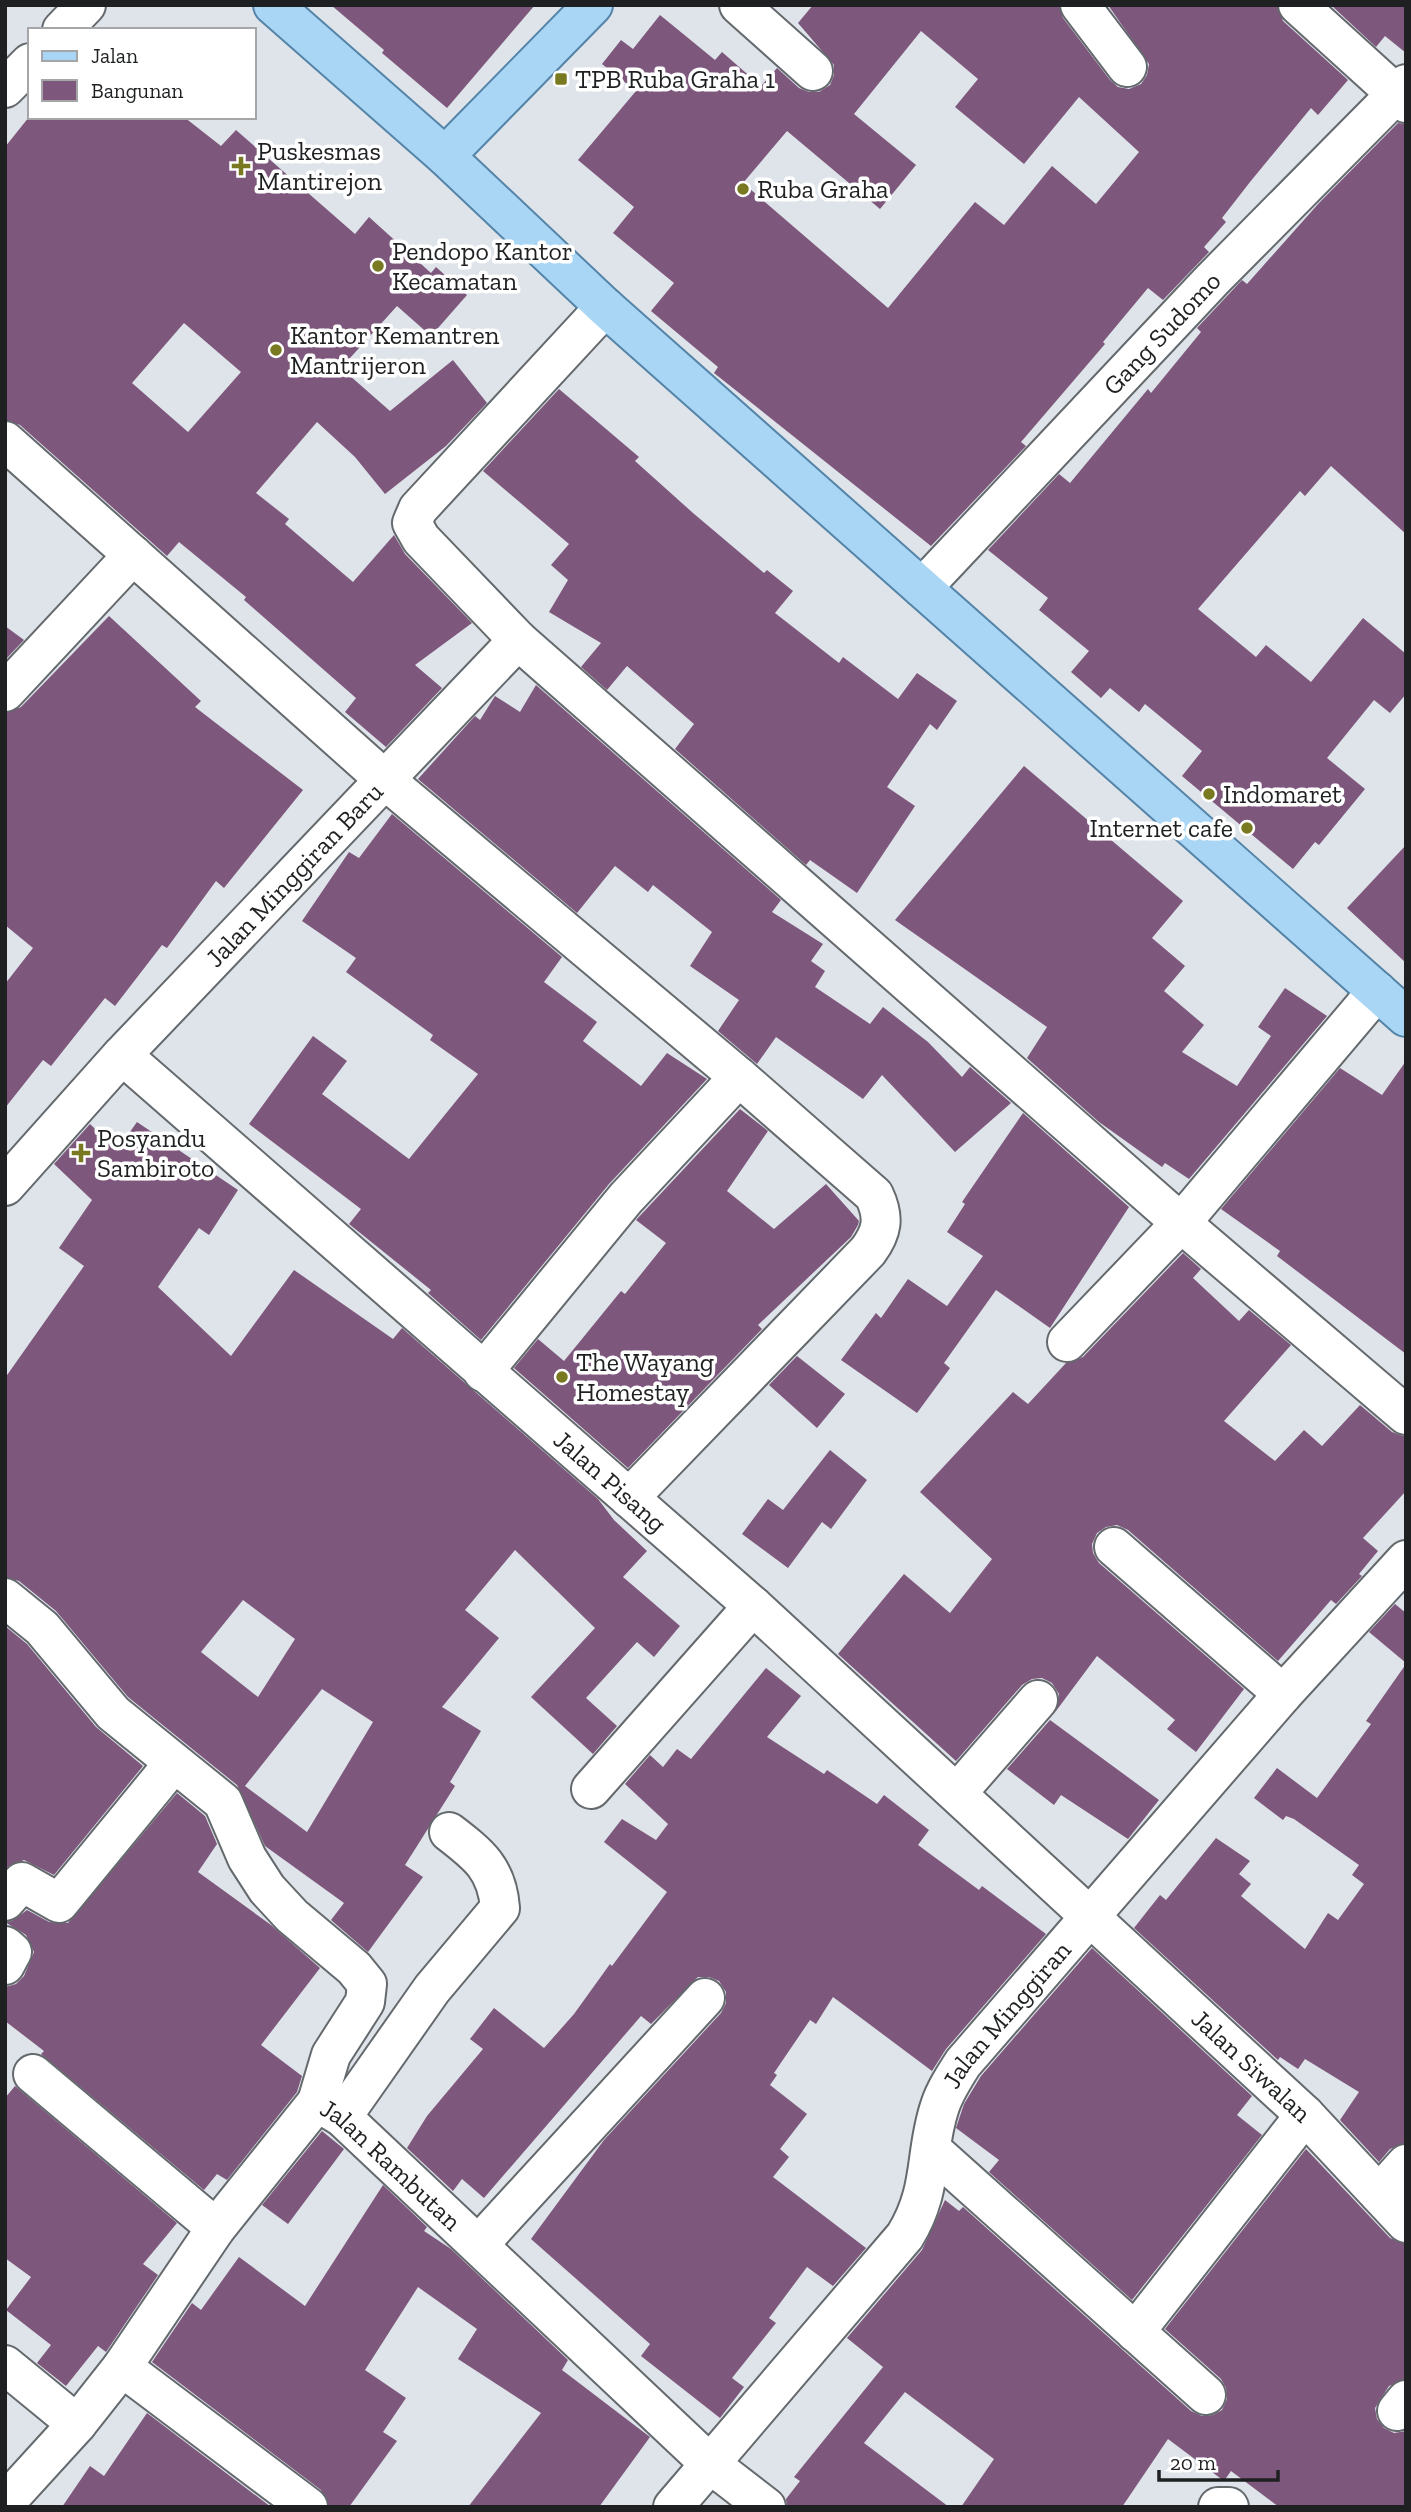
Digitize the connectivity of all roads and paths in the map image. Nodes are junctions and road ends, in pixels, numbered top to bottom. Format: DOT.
graph roads {
  1 [pos="86,5"];
  2 [pos="273,5"];
  3 [pos="593,5"];
  4 [pos="739,5"];
  5 [pos="1080,5"];
  6 [pos="1298,5"];
  7 [pos="64,28"];
  8 [pos="28,65"];
  9 [pos="1127,67"];
  10 [pos="813,71"];
  11 [pos="5,89"];
  12 [pos="1403,94"];
  13 [pos="445,156"];
  14 [pos="605,307"];
  15 [pos="5,441"];
  16 [pos="133,555"];
  17 [pos="922,587"];
  18 [pos="518,639"];
  19 [pos="5,692"];
  20 [pos="384,779"];
  21 [pos="1398,1009"];
  22 [pos="122,1055"];
  23 [pos="739,1077"];
  24 [pos="5,1186"];
  25 [pos="1181,1223"];
  26 [pos="1068,1342"];
  27 [pos="483,1372"];
  28 [pos="1406,1415"];
  29 [pos="629,1498"];
  30 [pos="1114,1547"];
  31 [pos="1406,1560"];
  32 [pos="5,1598"];
  33 [pos="753,1606"];
  34 [pos="1283,1694"];
  35 [pos="1038,1700"];
  36 [pos="173,1764"];
  37 [pos="590,1789"];
  38 [pos="957,1793"];
  39 [pos="449,1832"];
  40 [pos="5,1901"];
  41 [pos="1090,1916"];
  42 [pos="5,1946"];
  43 [pos="5,1965"];
  44 [pos="705,1998"];
  45 [pos="33,2074"];
  46 [pos="330,2109"];
  47 [pos="1305,2115"];
  48 [pos="932,2150"];
  49 [pos="1406,2165"];
  50 [pos="1379,2194"];
  51 [pos="1406,2223"];
  52 [pos="216,2228"];
  53 [pos="480,2243"];
  54 [pos="1135,2332"];
  55 [pos="5,2365"];
  56 [pos="122,2367"];
  57 [pos="1206,2395"];
  58 [pos="77,2424"];
  59 [pos="709,2463"];
  60 [pos="5,2503"];
  61 [pos="308,2507"];
  62 [pos="673,2507"];
  63 [pos="766,2507"];
  64 [pos="1218,2507"];
  65 [pos="1229,2507"];
  1 -- 7 [label="street"];
  2 -- 13 [label="main road"];
  3 -- 13 [label="main road"];
  4 -- 10 [label="street"];
  5 -- 9 [label="street"];
  6 -- 12 [label="street"];
  8 -- 11 [label="street"];
  12 -- 17 [label="street, Gang Sudomo"];
  13 -- 14 [label="main road"];
  14 -- 17 [label="main road"];
  14 -- 18 [label="street"];
  15 -- 16 [label="street, Jalan Minggiran Baru"];
  16 -- 19 [label="street"];
  16 -- 20 [label="street, Jalan Minggiran Baru"];
  17 -- 21 [label="main road"];
  18 -- 20 [label="street"];
  18 -- 25 [label="street"];
  20 -- 22 [label="street, Jalan Minggiran Baru"];
  20 -- 23 [label="street"];
  21 -- 25 [label="street"];
  22 -- 24 [label="street, Jalan Minggiran Baru"];
  22 -- 27 [label="street, Jalan Pisang"];
  23 -- 27 [label="street"];
  23 -- 29 [label="street"];
  25 -- 26 [label="street"];
  25 -- 28 [label="street"];
  27 -- 29 [label="street, Jalan Pisang"];
  29 -- 33 [label="street, Jalan Pisang"];
  30 -- 34 [label="street"];
  31 -- 34 [label="street, Jalan Minggiran"];
  32 -- 36 [label="street"];
  33 -- 37 [label="street"];
  33 -- 38 [label="street, Jalan Pisang"];
  34 -- 41 [label="street, Jalan Minggiran"];
  35 -- 38 [label="street"];
  36 -- 40 [label="street"];
  36 -- 46 [label="street"];
  38 -- 41 [label="street, Jalan Pisang"];
  39 -- 46 [label="street"];
  41 -- 47 [label="street, Jalan Siwalan"];
  41 -- 48 [label="street, Jalan Minggiran"];
  42 -- 43 [label="street"];
  44 -- 53 [label="street"];
  45 -- 52 [label="street"];
  46 -- 52 [label="street, Jalan Rambutan"];
  46 -- 53 [label="street, Jalan Rambutan"];
  47 -- 50 [label="street, Jalan Siwalan"];
  47 -- 54 [label="street"];
  48 -- 54 [label="street"];
  48 -- 59 [label="street, Jalan Minggiran"];
  49 -- 50 [label="street"];
  50 -- 51 [label="street, Jalan Siwalan"];
  52 -- 56 [label="street, Jalan Rambutan"];
  53 -- 59 [label="street, Jalan Rambutan"];
  54 -- 57 [label="street"];
  55 -- 58 [label="street"];
  56 -- 58 [label="street, Jalan Rambutan"];
  56 -- 61 [label="street"];
  58 -- 60 [label="street, Jalan Rambutan"];
  59 -- 62 [label="street, Jalan Minggiran"];
  59 -- 63 [label="street, Jalan Rambutan"];
  64 -- 65 [label="street"];
}
